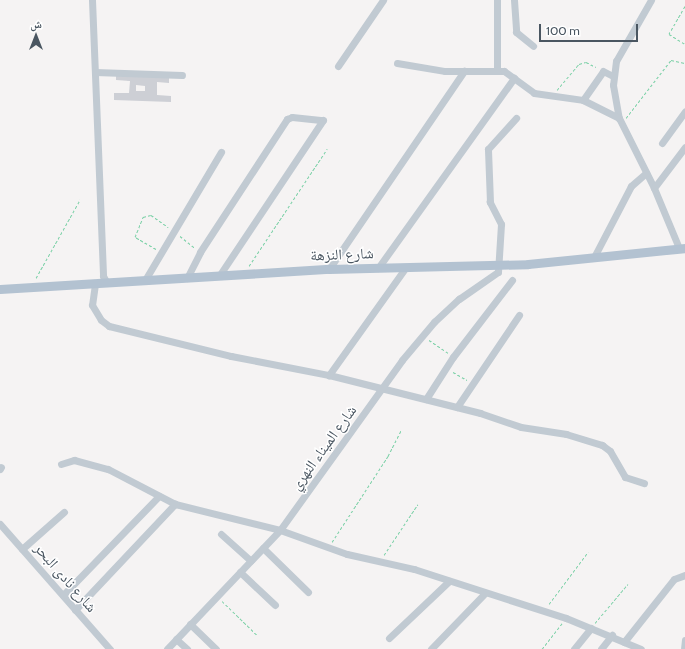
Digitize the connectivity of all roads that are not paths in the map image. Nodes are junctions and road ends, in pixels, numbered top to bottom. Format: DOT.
graph roads {
  1 [pos="92,0"];
  2 [pos="383,0"];
  3 [pos="497,0"];
  4 [pos="514,0"];
  5 [pos="651,0"];
  6 [pos="533,46"];
  7 [pos="397,63"];
  8 [pos="338,66"];
  9 [pos="497,70"];
  10 [pos="464,71"];
  11 [pos="95,72"];
  12 [pos="182,75"];
  13 [pos="613,76"];
  14 [pos="514,78"];
  15 [pos="583,100"];
  16 [pos="685,111"];
  17 [pos="516,118"];
  18 [pos="620,121"];
  19 [pos="662,142"];
  20 [pos="685,147"];
  21 [pos="222,152"];
  22 [pos="646,173"];
  23 [pos="654,188"];
  24 [pos="682,248"];
  25 [pos="594,257"];
  26 [pos="500,265"];
  27 [pos="406,267"];
  28 [pos="378,268"];
  29 [pos="329,269"];
  30 [pos="219,276"];
  31 [pos="187,278"];
  32 [pos="146,280"];
  33 [pos="512,280"];
  34 [pos="107,283"];
  35 [pos="95,284"];
  36 [pos="0,289"];
  37 [pos="519,315"];
  38 [pos="330,375"];
  39 [pos="385,387"];
  40 [pos="426,399"];
  41 [pos="457,407"];
  42 [pos="61,464"];
  43 [pos="644,482"];
  44 [pos="159,496"];
  45 [pos="175,504"];
  46 [pos="64,512"];
  47 [pos="0,524"];
  48 [pos="280,530"];
  49 [pos="221,534"];
  50 [pos="263,548"];
  51 [pos="22,549"];
  52 [pos="251,561"];
  53 [pos="240,572"];
  54 [pos="685,575"];
  55 [pos="450,581"];
  56 [pos="308,592"];
  57 [pos="485,593"];
  58 [pos="63,595"];
  59 [pos="275,605"];
  60 [pos="75,610"];
  61 [pos="190,624"];
  62 [pos="591,628"];
  63 [pos="612,635"];
  64 [pos="389,638"];
  65 [pos="176,639"];
  66 [pos="685,640"];
  67 [pos="624,642"];
  68 [pos="110,649"];
  69 [pos="167,649"];
  70 [pos="187,649"];
  71 [pos="216,649"];
  72 [pos="430,649"];
  73 [pos="574,649"];
  74 [pos="601,649"];
  75 [pos="641,649"];
  76 [pos="684,649"];
  1 -- 11 [label="street"];
  2 -- 8 [label="street"];
  3 -- 9 [label="street"];
  4 -- 6 [label="street"];
  5 -- 13 [label="street"];
  7 -- 10 [label="street"];
  9 -- 10 [label="street"];
  9 -- 14 [label="street"];
  10 -- 29 [label="street"];
  11 -- 12 [label="street"];
  11 -- 34 [label="street"];
  13 -- 15 [label="street"];
  13 -- 18 [label="street"];
  14 -- 15 [label="street"];
  14 -- 28 [label="street"];
  15 -- 18 [label="street"];
  16 -- 19 [label="street"];
  17 -- 26 [label="street"];
  18 -- 22 [label="street"];
  20 -- 23 [label="street"];
  21 -- 32 [label="street"];
  22 -- 23 [label="street"];
  22 -- 25 [label="street"];
  23 -- 24 [label="street"];
  24 -- 25 [label="main road, شارع النزهة"];
  25 -- 26 [label="main road, شارع النزهة"];
  26 -- 27 [label="main road, شارع النزهة"];
  26 -- 39 [label="street, شارع الميناء النهري"];
  27 -- 28 [label="main road, شارع النزهة"];
  27 -- 38 [label="street"];
  28 -- 29 [label="main road, شارع النزهة"];
  29 -- 30 [label="main road, شارع النزهة"];
  30 -- 31 [label="main road, شارع النزهة"];
  30 -- 31 [label="street"];
  31 -- 32 [label="main road, شارع النزهة"];
  32 -- 34 [label="main road, شارع النزهة"];
  33 -- 40 [label="street"];
  34 -- 35 [label="main road, شارع النزهة"];
  35 -- 36 [label="main road, شارع النزهة"];
  35 -- 38 [label="street"];
  37 -- 41 [label="street"];
  38 -- 39 [label="street"];
  39 -- 40 [label="street"];
  39 -- 48 [label="street, شارع الميناء النهري"];
  40 -- 41 [label="street"];
  41 -- 43 [label="street"];
  42 -- 44 [label="street"];
  44 -- 45 [label="street"];
  44 -- 58 [label="street"];
  45 -- 48 [label="street"];
  45 -- 60 [label="street"];
  46 -- 51 [label="street"];
  47 -- 51 [label="street, شارع نادى البحر"];
  48 -- 50 [label="street, شارع الميناء النهري"];
  48 -- 55 [label="street"];
  49 -- 52 [label="street"];
  50 -- 52 [label="street, شارع الميناء النهري"];
  50 -- 56 [label="street"];
  51 -- 58 [label="street, شارع نادى البحر"];
  52 -- 53 [label="street, شارع الميناء النهري"];
  53 -- 59 [label="street"];
  53 -- 61 [label="street, شارع الميناء النهري"];
  54 -- 67 [label="street"];
  55 -- 57 [label="street"];
  55 -- 64 [label="street"];
  57 -- 62 [label="street"];
  57 -- 72 [label="street"];
  58 -- 60 [label="street, شارع نادى البحر"];
  60 -- 68 [label="street, شارع نادى البحر"];
  61 -- 65 [label="street, شارع الميناء النهري"];
  61 -- 71 [label="street"];
  62 -- 63 [label="street"];
  62 -- 73 [label="street"];
  63 -- 67 [label="street"];
  63 -- 74 [label="street"];
  65 -- 69 [label="street, شارع الميناء النهري"];
  65 -- 70 [label="street"];
  66 -- 76 [label="street"];
  67 -- 75 [label="street"];
}
